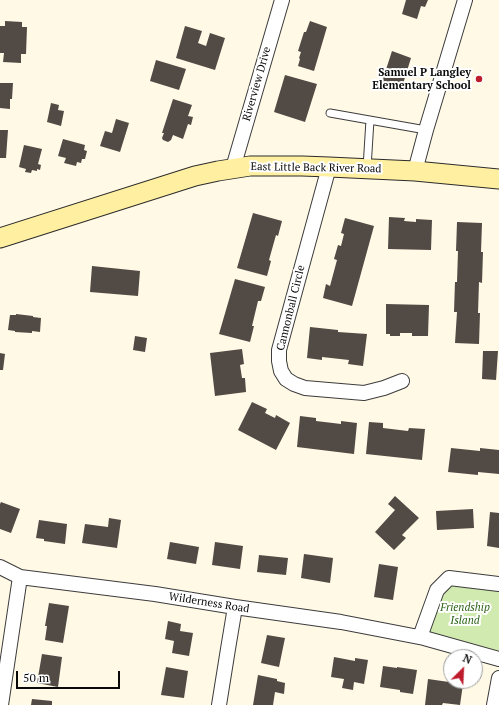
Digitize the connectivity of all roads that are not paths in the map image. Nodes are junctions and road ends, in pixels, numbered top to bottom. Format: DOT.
graph roads {
  1 [pos="282,0"];
  2 [pos="465,0"];
  3 [pos="330,113"];
  4 [pos="370,120"];
  5 [pos="426,130"];
  6 [pos="329,166"];
  7 [pos="233,168"];
  8 [pos="367,169"];
  9 [pos="415,171"];
  10 [pos="499,179"];
  11 [pos="0,238"];
  12 [pos="402,381"];
  13 [pos="0,567"];
  14 [pos="20,577"];
  15 [pos="499,584"];
  16 [pos="235,607"];
  17 [pos="420,637"];
  18 [pos="499,658"];
  19 [pos="499,678"];
  20 [pos="1,705"];
  21 [pos="219,705"];
  22 [pos="494,705"];
  1 -- 7 [label="street, Riverview Drive"];
  2 -- 5 [label="street"];
  3 -- 4 [label="lane"];
  4 -- 5 [label="lane"];
  4 -- 8 [label="lane"];
  5 -- 9 [label="street"];
  6 -- 7 [label="street, East Little Back River Road"];
  6 -- 8 [label="street, East Little Back River Road"];
  6 -- 12 [label="street, Cannonball Circle"];
  7 -- 11 [label="street, East Little Back River Road"];
  8 -- 9 [label="street, East Little Back River Road"];
  9 -- 10 [label="street, East Little Back River Road"];
  13 -- 14 [label="street, Wilderness Road"];
  14 -- 16 [label="street, Wilderness Road"];
  14 -- 20 [label="street"];
  15 -- 17 [label="street"];
  16 -- 17 [label="street, Wilderness Road"];
  16 -- 21 [label="street"];
  17 -- 18 [label="street, Wilderness Road"];
  19 -- 22 [label="street"];
}
